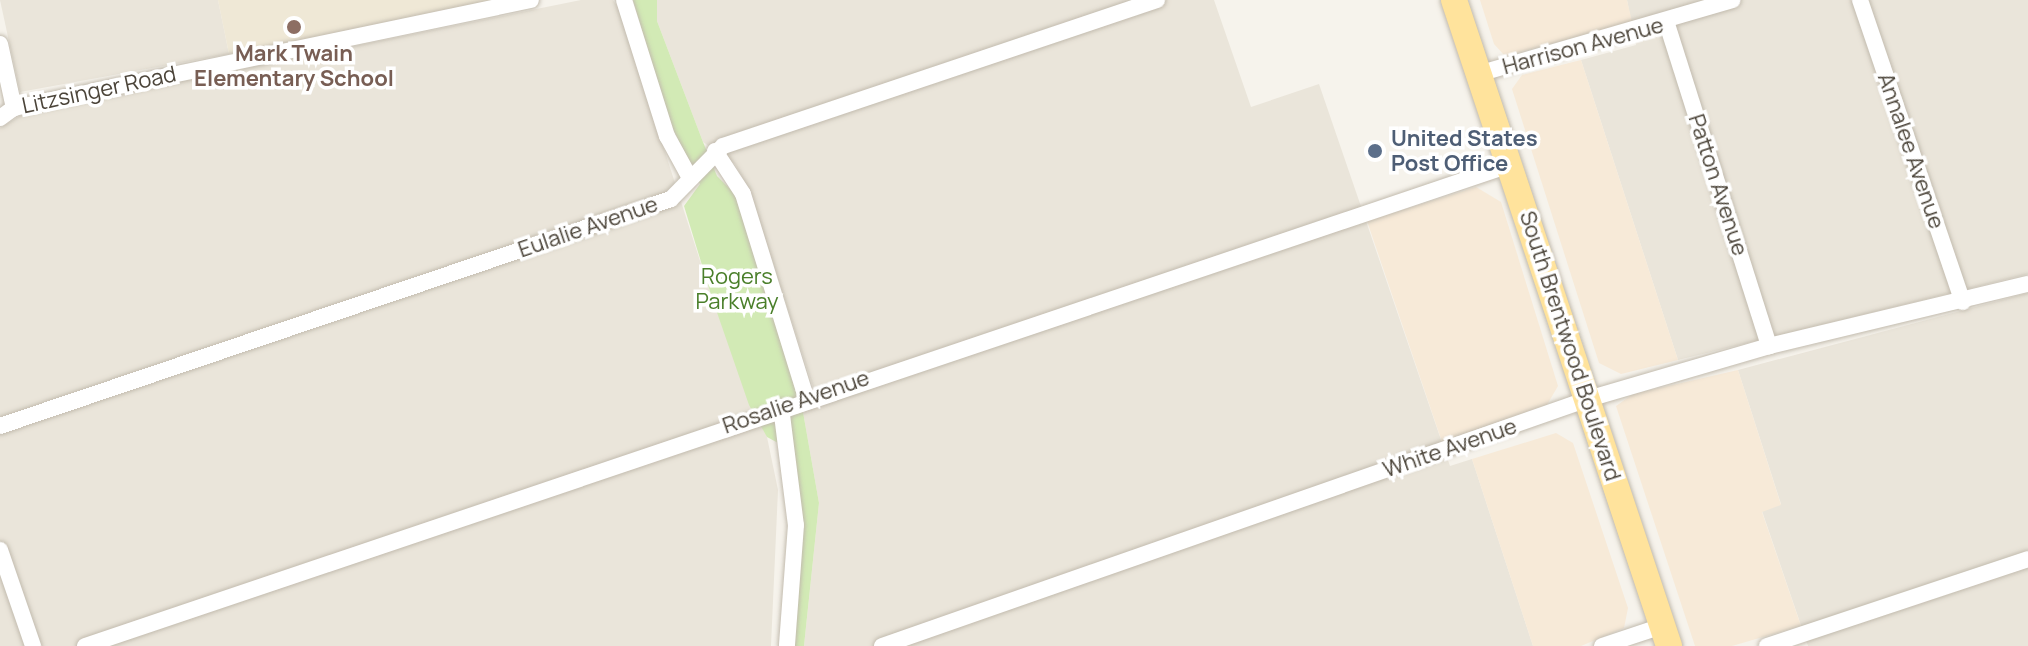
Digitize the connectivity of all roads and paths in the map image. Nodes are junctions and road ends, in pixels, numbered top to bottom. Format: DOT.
graph roads {
  1 [pos="531,0"];
  2 [pos="624,0"];
  3 [pos="1157,0"];
  4 [pos="1454,0"];
  5 [pos="1732,0"];
  6 [pos="1860,0"];
  7 [pos="1667,24"];
  8 [pos="0,44"];
  9 [pos="1478,74"];
  10 [pos="7,113"];
  11 [pos="715,151"];
  12 [pos="1509,165"];
  13 [pos="690,178"];
  14 [pos="2028,284"];
  15 [pos="1963,302"];
  16 [pos="1769,346"];
  17 [pos="806,398"];
  18 [pos="1588,399"];
  19 [pos="781,407"];
  20 [pos="0,426"];
  21 [pos="0,550"];
  22 [pos="2028,559"];
  23 [pos="1666,636"];
  24 [pos="33,646"];
  25 [pos="85,646"];
  26 [pos="787,646"];
  27 [pos="882,646"];
  28 [pos="1602,646"];
  29 [pos="1767,646"];
  1 -- 10 [label="street, Litzsinger Road"];
  2 -- 13 [label="street"];
  3 -- 11 [label="street, Eulalie Avenue"];
  4 -- 9 [label="main road, South Brentwood Boulevard"];
  5 -- 7 [label="street, Harrison Avenue"];
  6 -- 15 [label="street, Annalee Avenue"];
  7 -- 9 [label="street, Harrison Avenue"];
  7 -- 16 [label="street, Patton Avenue"];
  8 -- 10 [label="street"];
  9 -- 12 [label="main road, South Brentwood Boulevard"];
  11 -- 13 [label="street, Eulalie Avenue"];
  11 -- 17 [label="street"];
  12 -- 17 [label="street, Rosalie Avenue"];
  12 -- 18 [label="main road, South Brentwood Boulevard"];
  13 -- 20 [label="street, Eulalie Avenue"];
  14 -- 15 [label="street, White Avenue"];
  15 -- 16 [label="street, White Avenue"];
  16 -- 18 [label="street, White Avenue"];
  17 -- 19 [label="street, Rosalie Avenue"];
  18 -- 23 [label="main road, South Brentwood Boulevard"];
  18 -- 27 [label="street, White Avenue"];
  19 -- 25 [label="street, Rosalie Avenue"];
  19 -- 26 [label="street"];
  21 -- 24 [label="street"];
  22 -- 29 [label="street"];
  23 -- 28 [label="street"];
}
